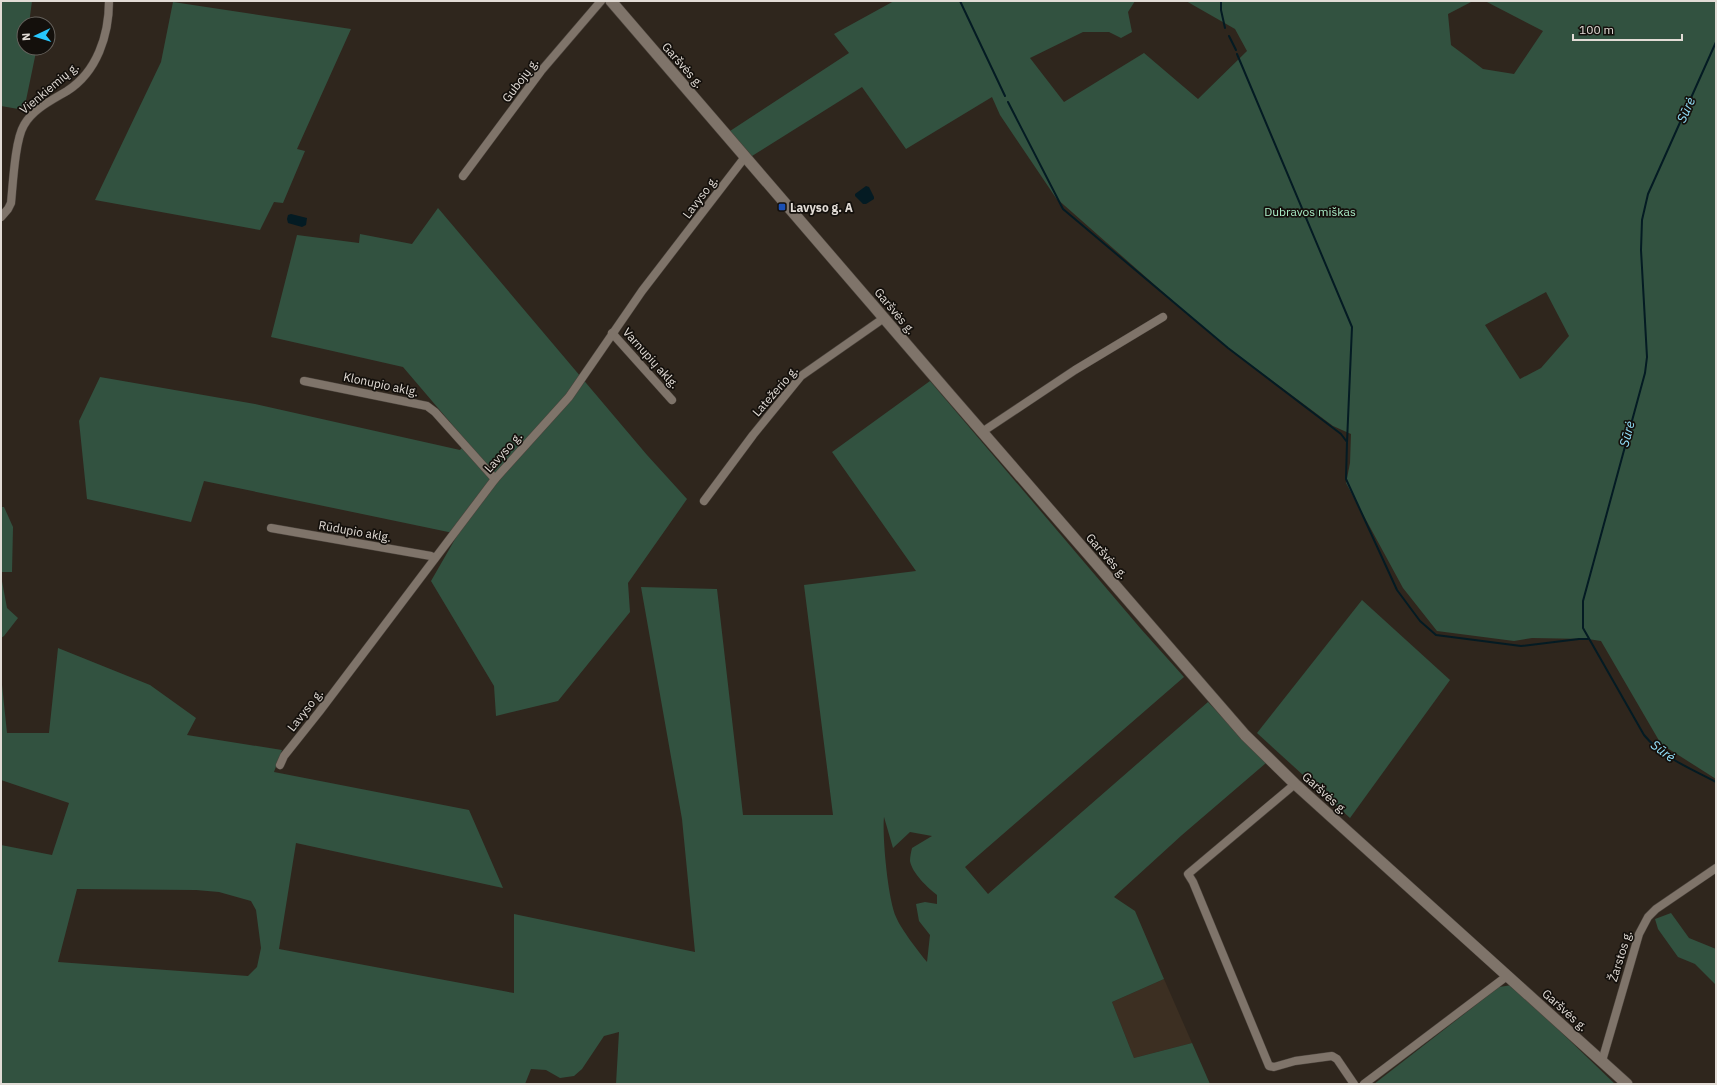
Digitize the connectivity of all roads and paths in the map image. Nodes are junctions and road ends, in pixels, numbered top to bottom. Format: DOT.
graph roads {
  1 [pos="109,1"];
  2 [pos="601,1"];
  3 [pos="611,1"];
  4 [pos="745,157"];
  5 [pos="463,176"];
  6 [pos="1,217"];
  7 [pos="1163,317"];
  8 [pos="884,318"];
  9 [pos="612,333"];
  10 [pos="304,381"];
  11 [pos="672,400"];
  12 [pos="982,432"];
  13 [pos="495,479"];
  14 [pos="704,501"];
  15 [pos="271,528"];
  16 [pos="435,558"];
  17 [pos="280,765"];
  18 [pos="1295,784"];
  19 [pos="1716,868"];
  20 [pos="1507,976"];
  21 [pos="1602,1061"];
  22 [pos="1354,1084"];
  23 [pos="1364,1084"];
  24 [pos="1627,1084"];
  1 -- 6 [label="street, Vienkiemių g."];
  2 -- 5 [label="street, Gubojų g."];
  3 -- 4 [label="main road, Garšvės g."];
  4 -- 8 [label="main road, Garšvės g."];
  4 -- 9 [label="street, Lavyso g."];
  7 -- 12 [label="street"];
  8 -- 12 [label="main road, Garšvės g."];
  8 -- 14 [label="street, Latežerio g."];
  9 -- 11 [label="street, Varnupių aklg."];
  9 -- 13 [label="street, Lavyso g."];
  10 -- 13 [label="street, Klonupio aklg."];
  12 -- 18 [label="main road, Garšvės g."];
  13 -- 16 [label="street, Lavyso g."];
  15 -- 16 [label="street, Rūdupio aklg."];
  16 -- 17 [label="street, Lavyso g."];
  18 -- 20 [label="main road, Garšvės g."];
  18 -- 22 [label="street"];
  19 -- 21 [label="street, Žarstos g."];
  20 -- 21 [label="main road, Garšvės g."];
  20 -- 23 [label="street"];
  21 -- 24 [label="main road, Garšvės g."];
}
